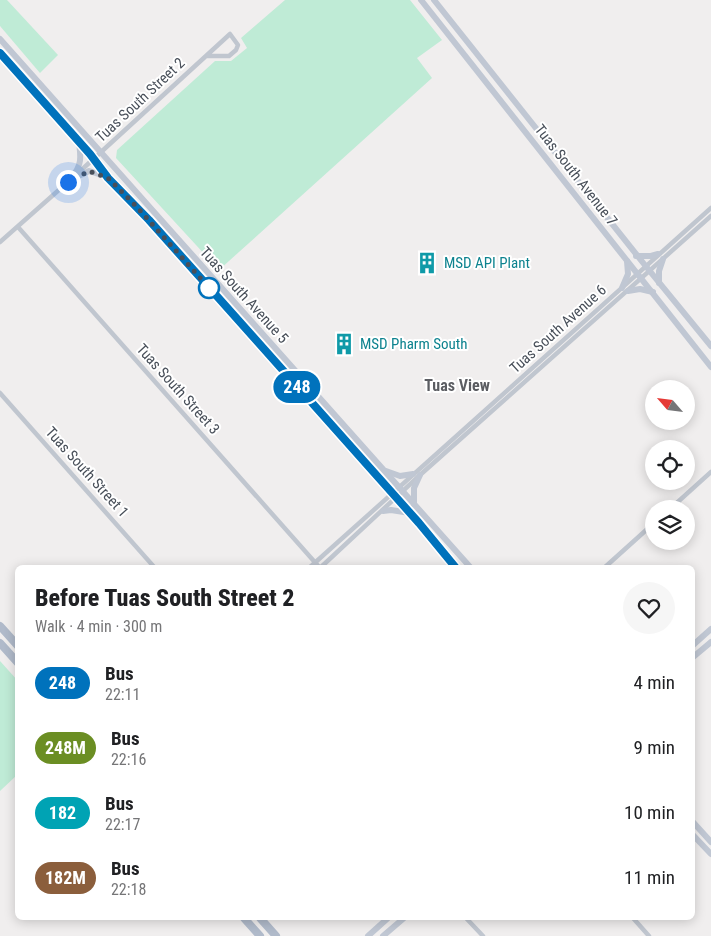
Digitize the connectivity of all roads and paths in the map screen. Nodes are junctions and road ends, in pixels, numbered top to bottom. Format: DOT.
graph roads {
  1 [pos="421,0"];
  2 [pos="434,0"];
  3 [pos="0,39"];
  4 [pos="0,53"];
  5 [pos="207,56"];
  6 [pos="79,142"];
  7 [pos="101,153"];
  8 [pos="94,159"];
  9 [pos="108,178"];
  10 [pos="68,182"];
  11 [pos="711,208"];
  12 [pos="711,216"];
  13 [pos="18,227"];
  14 [pos="0,242"];
  15 [pos="636,256"];
  16 [pos="661,256"];
  17 [pos="626,259"];
  18 [pos="647,269"];
  19 [pos="640,276"];
  20 [pos="659,283"];
  21 [pos="625,290"];
  22 [pos="653,292"];
  23 [pos="711,346"];
  24 [pos="711,366"];
  25 [pos="0,393"];
  26 [pos="382,469"];
  27 [pos="711,472"];
  28 [pos="416,474"];
  29 [pos="400,489"];
  30 [pos="393,496"];
  31 [pos="680,500"];
  32 [pos="414,504"];
  33 [pos="383,510"];
  34 [pos="410,513"];
  35 [pos="645,531"];
  36 [pos="315,562"];
  37 [pos="153,565"];
  38 [pos="312,565"];
  39 [pos="318,565"];
  40 [pos="323,565"];
  41 [pos="453,565"];
  42 [pos="468,565"];
  43 [pos="607,565"];
  44 [pos="0,626"];
  45 [pos="711,629"];
  46 [pos="711,642"];
  47 [pos="0,643"];
  48 [pos="15,643"];
  49 [pos="695,643"];
  50 [pos="695,655"];
  51 [pos="15,660"];
  52 [pos="695,824"];
  53 [pos="695,837"];
  54 [pos="711,842"];
  55 [pos="711,854"];
  56 [pos="246,920"];
  57 [pos="262,920"];
  58 [pos="386,920"];
  59 [pos="402,920"];
  60 [pos="468,920"];
  61 [pos="634,920"];
  62 [pos="260,936"];
  63 [pos="276,936"];
  64 [pos="368,936"];
  65 [pos="383,936"];
  66 [pos="483,936"];
  67 [pos="649,936"];
  1 -- 17 [label="main road, Tuas South Avenue 7"];
  2 -- 15 [label="main road, Tuas South Avenue 7"];
  3 -- 7 [label="main road, Tuas South Avenue 5"];
  4 -- 6 [label="main road, Tuas South Avenue 5"];
  5 -- 5 [label="street, Tuas South Street 2"];
  5 -- 7 [label="street, Tuas South Street 2"];
  6 -- 8 [label="main road, Tuas South Avenue 5"];
  6 -- 10 [label="main road"];
  7 -- 8 [label="street, Tuas South Street 2"];
  7 -- 26 [label="main road, Tuas South Avenue 5"];
  8 -- 9 [label="main road, Tuas South Avenue 5"];
  8 -- 10 [label="street, Tuas South Street 2"];
  9 -- 10 [label="main road"];
  9 -- 30 [label="main road, Tuas South Avenue 5"];
  10 -- 13 [label="street, Tuas South Street 2"];
  11 -- 16 [label="street, Tuas South Avenue 6"];
  12 -- 16 [label="street, Tuas South Avenue 6"];
  13 -- 14 [label="street, Tuas South Street 2"];
  13 -- 36 [label="street, Tuas South Street 3"];
  15 -- 16 [label="main road"];
  15 -- 18 [label="main road, Tuas South Avenue 7"];
  16 -- 18 [label="street, Tuas South Avenue 6"];
  16 -- 20 [label="main road"];
  17 -- 19 [label="main road, Tuas South Avenue 7"];
  17 -- 21 [label="main road"];
  18 -- 19 [label="street, Tuas South Avenue 6"];
  18 -- 20 [label="main road, Tuas South Avenue 7"];
  19 -- 21 [label="street, Tuas South Avenue 6"];
  19 -- 22 [label="main road, Tuas South Avenue 7"];
  20 -- 23 [label="main road, Tuas South Avenue 7"];
  21 -- 22 [label="main road"];
  21 -- 28 [label="street, Tuas South Avenue 6"];
  22 -- 24 [label="main road, Tuas South Avenue 7"];
  25 -- 37 [label="street, Tuas South Street 1"];
  26 -- 28 [label="main road"];
  26 -- 29 [label="main road, Tuas South Avenue 5"];
  27 -- 31 [label="street"];
  28 -- 29 [label="street, Tuas South Avenue 6"];
  28 -- 32 [label="main road"];
  29 -- 30 [label="street, Tuas South Avenue 6"];
  29 -- 32 [label="main road, Tuas South Avenue 5"];
  30 -- 33 [label="street, Tuas South Avenue 6"];
  30 -- 34 [label="main road, Tuas South Avenue 5"];
  30 -- 36 [label="street, Tuas South Avenue 6"];
  32 -- 42 [label="main road, Tuas South Avenue 5"];
  33 -- 34 [label="main road"];
  33 -- 40 [label="street, Tuas South Avenue 6"];
  34 -- 41 [label="main road, Tuas South Avenue 5"];
  35 -- 43 [label="street"];
  36 -- 38 [label="street, Tuas South Avenue 6"];
  36 -- 39 [label="street, Tuas South Street 3"];
  44 -- 48 [label="main road"];
  45 -- 49 [label="main road"];
  46 -- 50 [label="main road"];
  47 -- 51 [label="main road"];
  52 -- 54 [label="main road"];
  53 -- 55 [label="main road"];
  56 -- 62 [label="main road"];
  57 -- 63 [label="main road"];
  58 -- 64 [label="main road"];
  59 -- 65 [label="main road"];
  60 -- 66 [label="street"];
  61 -- 67 [label="street"];
}
